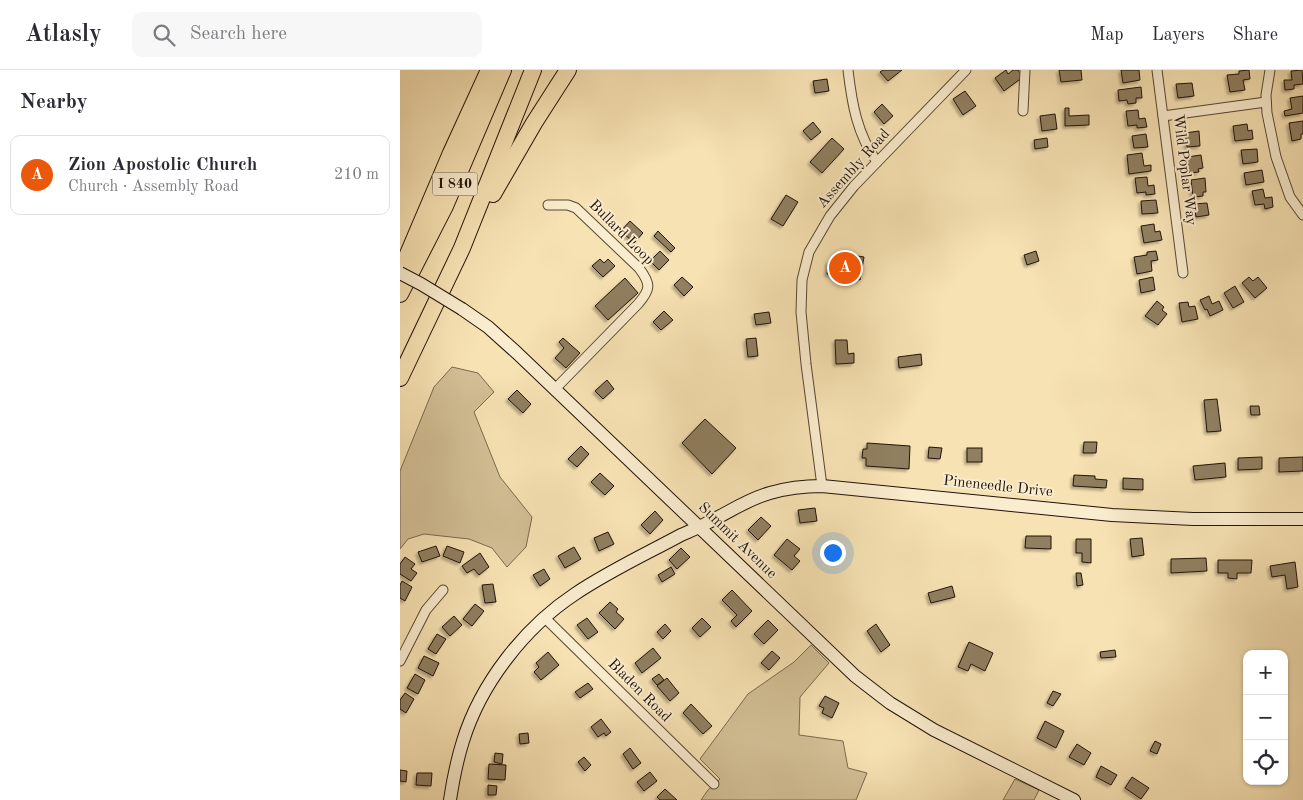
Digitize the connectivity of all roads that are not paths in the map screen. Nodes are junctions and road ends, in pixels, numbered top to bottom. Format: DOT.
graph roads {
  1 [pos="476,70"];
  2 [pos="488,70"];
  3 [pos="503,70"];
  4 [pos="534,70"];
  5 [pos="568,70"];
  6 [pos="848,70"];
  7 [pos="966,70"];
  8 [pos="1025,70"];
  9 [pos="1157,70"];
  10 [pos="1270,70"];
  11 [pos="1266,102"];
  12 [pos="1023,111"];
  13 [pos="1163,116"];
  14 [pos="451,154"];
  15 [pos="877,162"];
  16 [pos="548,205"];
  17 [pos="1303,215"];
  18 [pos="462,248"];
  19 [pos="400,273"];
  20 [pos="1183,273"];
  21 [pos="400,294"];
  22 [pos="400,378"];
  23 [pos="555,388"];
  24 [pos="822,486"];
  25 [pos="1303,519"];
  26 [pos="699,527"];
  27 [pos="443,590"];
  28 [pos="544,617"];
  29 [pos="400,661"];
  30 [pos="714,784"];
  31 [pos="450,800"];
  32 [pos="1074,800"];
  1 -- 14 [label="highway"];
  2 -- 14 [label="highway"];
  3 -- 21 [label="highway, I 840"];
  4 -- 18 [label="highway, I 840"];
  5 -- 18 [label="highway"];
  6 -- 15 [label="street"];
  7 -- 15 [label="street, Assembly Road"];
  8 -- 12 [label="street"];
  9 -- 13 [label="street, Wild Poplar Way"];
  10 -- 11 [label="street"];
  11 -- 13 [label="street"];
  11 -- 17 [label="street"];
  13 -- 20 [label="street, Wild Poplar Way"];
  14 -- 19 [label="highway"];
  15 -- 24 [label="street, Assembly Road"];
  16 -- 23 [label="street, Bullard Loop"];
  18 -- 22 [label="highway, I 840"];
  19 -- 23 [label="main road, Summit Avenue, bridge"];
  23 -- 26 [label="main road, Summit Avenue"];
  24 -- 25 [label="main road, Pineneedle Drive"];
  24 -- 26 [label="main road, Pineneedle Drive"];
  26 -- 28 [label="main road, Pineneedle Drive"];
  26 -- 32 [label="main road, Summit Avenue"];
  27 -- 29 [label="street"];
  28 -- 30 [label="street, Bladen Road"];
  28 -- 31 [label="main road, Pineneedle Drive"];
}
